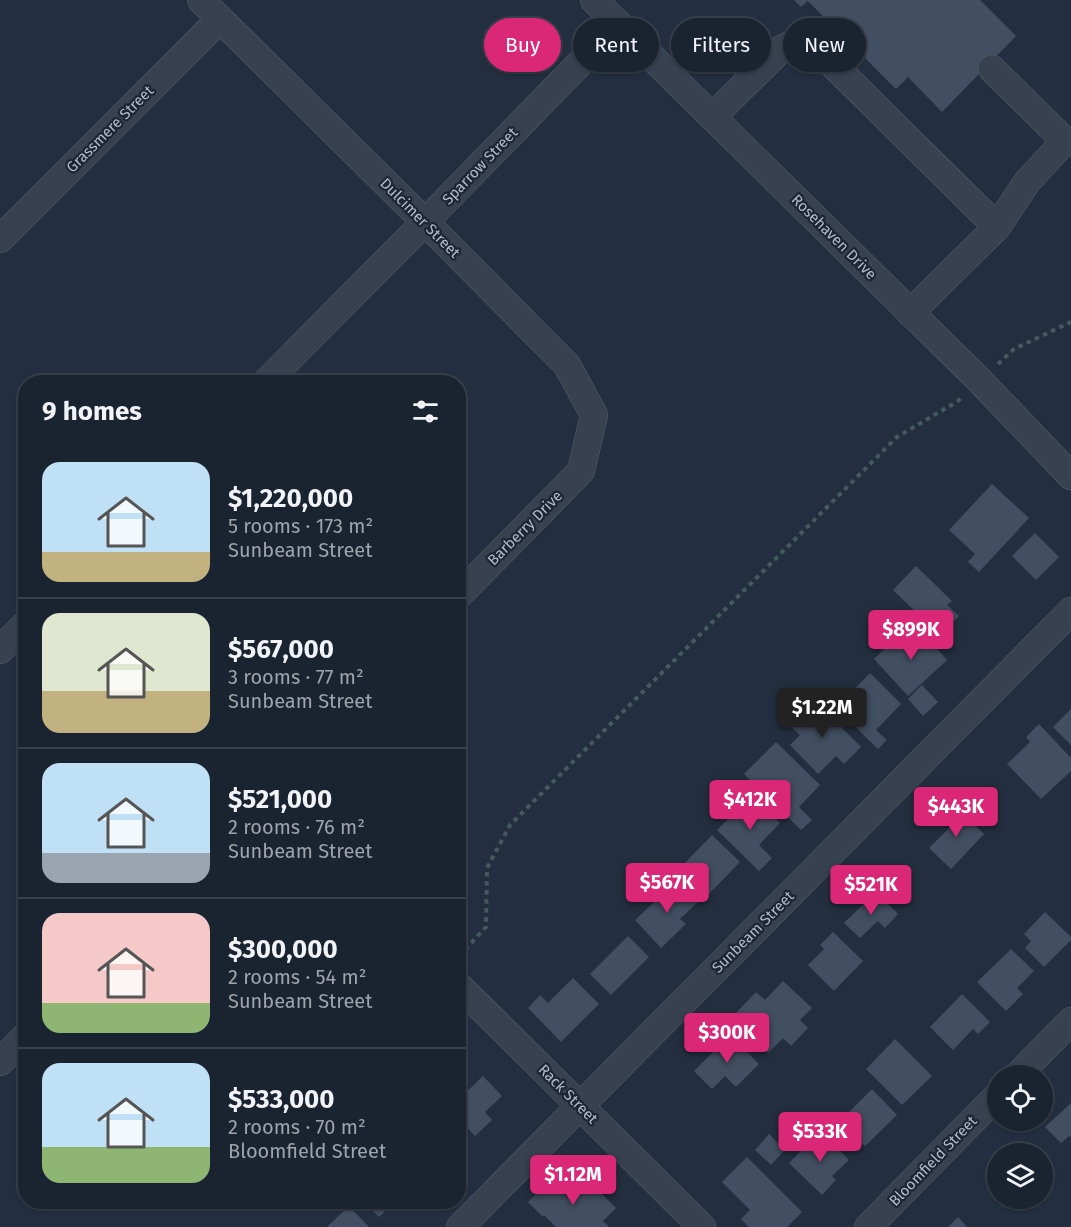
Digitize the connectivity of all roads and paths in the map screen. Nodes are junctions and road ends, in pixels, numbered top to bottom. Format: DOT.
graph roads {
  1 [pos="201,0"];
  2 [pos="594,0"];
  3 [pos="612,18"];
  4 [pos="220,19"];
  5 [pos="659,65"];
  6 [pos="992,69"];
  7 [pos="573,70"];
  8 [pos="712,117"];
  9 [pos="425,222"];
  10 [pos="5,225"];
  11 [pos="997,227"];
  12 [pos="910,313"];
  13 [pos="1071,322"];
  14 [pos="273,375"];
  15 [pos="980,381"];
  16 [pos="584,459"];
  17 [pos="1071,476"];
  18 [pos="466,588"];
  19 [pos="1071,611"];
  20 [pos="18,632"];
  21 [pos="0,650"];
  22 [pos="466,948"];
  23 [pos="466,993"];
  24 [pos="1071,1021"];
  25 [pos="18,1044"];
  26 [pos="0,1062"];
  27 [pos="1028,1065"];
  28 [pos="987,1106"];
  29 [pos="580,1107"];
  30 [pos="460,1227"];
  31 [pos="702,1227"];
  32 [pos="868,1227"];
  1 -- 4 [label="street, Dulcimer Street"];
  2 -- 3 [label="street, Rosehaven Drive"];
  4 -- 9 [label="street, Dulcimer Street"];
  4 -- 10 [label="street, Grassmere Street"];
  5 -- 8 [label="street, Rosehaven Drive"];
  6 -- 11 [label="street"];
  7 -- 9 [label="street, Sparrow Street"];
  8 -- 11 [label="street"];
  8 -- 12 [label="street, Rosehaven Drive"];
  9 -- 14 [label="street, Sparrow Street"];
  9 -- 16 [label="street, Dulcimer Street"];
  11 -- 12 [label="street"];
  12 -- 15 [label="street, Rosehaven Drive"];
  13 -- 15 [label="path"];
  15 -- 17 [label="street, Rosehaven Drive"];
  15 -- 22 [label="path"];
  16 -- 18 [label="street, Barberry Drive"];
  19 -- 29 [label="street, Sunbeam Street"];
  20 -- 21 [label="street"];
  23 -- 29 [label="street, Rack Street"];
  24 -- 27 [label="street"];
  25 -- 26 [label="street"];
  28 -- 32 [label="street, Bloomfield Street"];
  29 -- 30 [label="street, Sunbeam Street"];
  29 -- 31 [label="street, Rack Street"];
}
